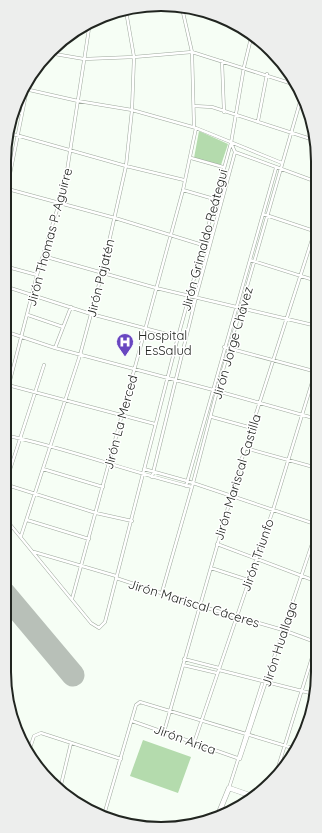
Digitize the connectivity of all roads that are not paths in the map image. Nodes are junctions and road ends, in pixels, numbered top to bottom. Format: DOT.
graph roads {
  1 [pos="183,12"];
  2 [pos="127,15"];
  3 [pos="89,29"];
  4 [pos="250,41"];
  5 [pos="192,52"];
  6 [pos="56,54"];
  7 [pos="134,57"];
  8 [pos="84,59"];
  9 [pos="222,61"];
  10 [pos="244,67"];
  11 [pos="266,74"];
  12 [pos="289,82"];
  13 [pos="29,90"];
  14 [pos="24,100"];
  15 [pos="78,101"];
  16 [pos="300,103"];
  17 [pos="194,106"];
  18 [pos="132,110"];
  19 [pos="224,112"];
  20 [pos="21,113"];
  21 [pos="236,115"];
  22 [pos="258,121"];
  23 [pos="195,127"];
  24 [pos="13,134"];
  25 [pos="291,134"];
  26 [pos="18,136"];
  27 [pos="310,139"];
  28 [pos="231,143"];
  29 [pos="71,151"];
  30 [pos="235,152"];
  31 [pos="191,158"];
  32 [pos="282,164"];
  33 [pos="126,166"];
  34 [pos="11,167"];
  35 [pos="223,167"];
  36 [pos="276,168"];
  37 [pos="280,170"];
  38 [pos="184,180"];
  39 [pos="311,180"];
  40 [pos="11,190"];
  41 [pos="183,190"];
  42 [pos="215,199"];
  43 [pos="221,201"];
  44 [pos="60,205"];
  45 [pos="263,214"];
  46 [pos="268,216"];
  47 [pos="115,218"];
  48 [pos="311,230"];
  49 [pos="170,234"];
  50 [pos="202,244"];
  51 [pos="311,245"];
  52 [pos="209,247"];
  53 [pos="43,256"];
  54 [pos="250,260"];
  55 [pos="254,261"];
  56 [pos="11,268"];
  57 [pos="102,273"];
  58 [pos="37,275"];
  59 [pos="300,275"];
  60 [pos="311,279"];
  61 [pos="11,288"];
  62 [pos="156,288"];
  63 [pos="32,294"];
  64 [pos="189,296"];
  65 [pos="196,297"];
  66 [pos="236,306"];
  67 [pos="71,307"];
  68 [pos="242,308"];
  69 [pos="91,314"];
  70 [pos="28,315"];
  71 [pos="285,318"];
  72 [pos="311,324"];
  73 [pos="63,327"];
  74 [pos="146,329"];
  75 [pos="11,333"];
  76 [pos="21,336"];
  77 [pos="178,337"];
  78 [pos="224,347"];
  79 [pos="56,348"];
  80 [pos="230,349"];
  81 [pos="80,354"];
  82 [pos="273,360"];
  83 [pos="44,365"];
  84 [pos="134,369"];
  85 [pos="311,371"];
  86 [pos="11,377"];
  87 [pos="167,377"];
  88 [pos="176,380"];
  89 [pos="11,386"];
  90 [pos="212,389"];
  91 [pos="311,389"];
  92 [pos="217,391"];
  93 [pos="36,392"];
  94 [pos="66,400"];
  95 [pos="260,404"];
  96 [pos="122,415"];
  97 [pos="303,416"];
  98 [pos="212,417"];
  99 [pos="311,418"];
  100 [pos="155,424"];
  101 [pos="252,428"];
  102 [pos="11,436"];
  103 [pos="20,438"];
  104 [pos="50,447"];
  105 [pos="245,448"];
  106 [pos="290,460"];
  107 [pos="109,463"];
  108 [pos="11,464"];
  109 [pos="311,466"];
  110 [pos="144,468"];
  111 [pos="43,469"];
  112 [pos="154,470"];
  113 [pos="144,473"];
  114 [pos="152,477"];
  115 [pos="187,481"];
  116 [pos="193,483"];
  117 [pos="11,486"];
  118 [pos="186,486"];
  119 [pos="103,487"];
  120 [pos="192,487"];
  121 [pos="34,494"];
  122 [pos="231,496"];
  123 [pos="274,510"];
  124 [pos="96,513"];
  125 [pos="27,520"];
  126 [pos="132,521"];
  127 [pos="311,523"];
  128 [pos="11,525"];
  129 [pos="21,536"];
  130 [pos="89,539"];
  131 [pos="217,544"];
  132 [pos="311,546"];
  133 [pos="33,552"];
  134 [pos="256,558"];
  135 [pos="82,566"];
  136 [pos="211,568"];
  137 [pos="301,576"];
  138 [pos="116,577"];
  139 [pos="248,580"];
  140 [pos="311,580"];
  141 [pos="162,592"];
  142 [pos="72,599"];
  143 [pos="200,606"];
  144 [pos="236,617"];
  145 [pos="283,630"];
  146 [pos="311,640"];
  147 [pos="184,659"];
  148 [pos="311,662"];
  149 [pos="183,665"];
  150 [pos="218,670"];
  151 [pos="265,681"];
  152 [pos="302,691"];
  153 [pos="310,693"];
  154 [pos="170,711"];
  155 [pos="201,720"];
  156 [pos="132,721"];
  157 [pos="164,732"];
  158 [pos="245,734"];
  159 [pos="249,735"];
  160 [pos="72,743"];
  161 [pos="194,743"];
  162 [pos="31,746"];
  163 [pos="285,746"];
  164 [pos="291,748"];
  165 [pos="238,758"];
  166 [pos="121,759"];
  167 [pos="279,764"];
  168 [pos="61,784"];
  169 [pos="229,788"];
  170 [pos="247,795"];
  171 [pos="219,810"];
  172 [pos="105,811"];
  1 -- 5 [label="street, Jirón La Merced"];
  2 -- 7 [label="street, Jirón Pajatén"];
  3 -- 8 [label="street, Jirón Thomas P. Aguirre"];
  4 -- 10 [label="street, Jirón Grimaldo Reátegui"];
  5 -- 7 [label="street"];
  5 -- 9 [label="street"];
  5 -- 17 [label="street, Jirón La Merced"];
  6 -- 8 [label="street"];
  7 -- 8 [label="street"];
  7 -- 18 [label="street, Jirón Pajatén"];
  8 -- 15 [label="street, Jirón Thomas P. Aguirre"];
  9 -- 10 [label="street"];
  9 -- 19 [label="street"];
  10 -- 11 [label="street"];
  10 -- 21 [label="street, Jirón Grimaldo Reátegui"];
  11 -- 12 [label="street"];
  11 -- 22 [label="street"];
  13 -- 15 [label="street"];
  14 -- 20 [label="street"];
  15 -- 18 [label="street"];
  15 -- 29 [label="street, Jirón Thomas P. Aguirre"];
  16 -- 25 [label="street, Jirón Jorge Chávez"];
  17 -- 19 [label="street"];
  17 -- 23 [label="street, Jirón La Merced"];
  18 -- 23 [label="street"];
  18 -- 33 [label="street, Jirón Pajatén"];
  19 -- 21 [label="street"];
  20 -- 26 [label="street"];
  21 -- 22 [label="street"];
  21 -- 28 [label="street, Jirón Grimaldo Reátegui"];
  22 -- 25 [label="street"];
  23 -- 28 [label="street"];
  23 -- 31 [label="street, Jirón La Merced"];
  24 -- 26 [label="street"];
  25 -- 27 [label="street"];
  25 -- 32 [label="street, Jirón Jorge Chávez"];
  26 -- 29 [label="street"];
  26 -- 34 [label="street"];
  28 -- 30 [label="street"];
  28 -- 32 [label="street"];
  28 -- 35 [label="street, Jirón Grimaldo Reátegui"];
  29 -- 33 [label="street"];
  29 -- 44 [label="street, Jirón Thomas P. Aguirre"];
  30 -- 36 [label="street"];
  30 -- 43 [label="street, Jirón Grimaldo Reátegui"];
  31 -- 35 [label="street"];
  31 -- 38 [label="street, Jirón La Merced"];
  32 -- 37 [label="street, Jirón Jorge Chávez"];
  33 -- 38 [label="street"];
  33 -- 47 [label="street, Jirón Pajatén"];
  35 -- 42 [label="street, Jirón Grimaldo Reátegui"];
  36 -- 37 [label="street"];
  36 -- 45 [label="street, Jirón Jorge Chávez"];
  37 -- 39 [label="street"];
  37 -- 46 [label="street, Jirón Jorge Chávez"];
  38 -- 41 [label="street, Jirón La Merced"];
  40 -- 44 [label="street"];
  41 -- 42 [label="street"];
  41 -- 49 [label="street, Jirón La Merced"];
  42 -- 43 [label="street"];
  42 -- 50 [label="street, Jirón Grimaldo Reátegui"];
  43 -- 52 [label="street, Jirón Grimaldo Reátegui"];
  44 -- 47 [label="street"];
  44 -- 53 [label="street, Jirón Thomas P. Aguirre"];
  45 -- 46 [label="street"];
  45 -- 54 [label="street, Jirón Jorge Chávez"];
  46 -- 48 [label="street"];
  46 -- 55 [label="street, Jirón Jorge Chávez"];
  47 -- 49 [label="street"];
  47 -- 57 [label="street, Jirón Pajatén"];
  49 -- 50 [label="street"];
  49 -- 62 [label="street, Jirón La Merced"];
  50 -- 52 [label="street"];
  50 -- 64 [label="street, Jirón Grimaldo Reátegui"];
  51 -- 59 [label="street, Jirón Mariscal Castilla"];
  52 -- 65 [label="street, Jirón Grimaldo Reátegui"];
  53 -- 57 [label="street"];
  53 -- 58 [label="street, Jirón Thomas P. Aguirre"];
  54 -- 55 [label="street"];
  54 -- 66 [label="street, Jirón Jorge Chávez"];
  55 -- 59 [label="street"];
  55 -- 68 [label="street, Jirón Jorge Chávez"];
  56 -- 58 [label="street"];
  57 -- 62 [label="street"];
  57 -- 69 [label="street, Jirón Pajatén"];
  58 -- 63 [label="street, Jirón Thomas P. Aguirre"];
  59 -- 60 [label="street"];
  59 -- 71 [label="street, Jirón Mariscal Castilla"];
  61 -- 63 [label="street"];
  62 -- 64 [label="street"];
  62 -- 74 [label="street, Jirón La Merced"];
  63 -- 67 [label="street"];
  63 -- 70 [label="street, Jirón Thomas P. Aguirre"];
  64 -- 65 [label="street"];
  64 -- 77 [label="street, Jirón Grimaldo Reátegui"];
  65 -- 66 [label="street"];
  65 -- 88 [label="street, Jirón Grimaldo Reátegui"];
  66 -- 68 [label="street"];
  66 -- 78 [label="street, Jirón Jorge Chávez"];
  67 -- 69 [label="street"];
  67 -- 73 [label="street"];
  68 -- 71 [label="street"];
  68 -- 80 [label="street, Jirón Jorge Chávez"];
  69 -- 74 [label="street"];
  69 -- 81 [label="street, Jirón Pajatén"];
  70 -- 73 [label="street"];
  70 -- 76 [label="street, Jirón Thomas P. Aguirre"];
  71 -- 72 [label="street"];
  71 -- 82 [label="street, Jirón Mariscal Castilla"];
  73 -- 79 [label="street"];
  74 -- 77 [label="street"];
  74 -- 84 [label="street, Jirón La Merced"];
  75 -- 76 [label="street"];
  76 -- 79 [label="street"];
  76 -- 86 [label="street, Jirón Thomas P. Aguirre"];
  77 -- 87 [label="street, Jirón Grimaldo Reátegui"];
  78 -- 80 [label="street"];
  78 -- 90 [label="street, Jirón Jorge Chávez"];
  79 -- 81 [label="street"];
  80 -- 82 [label="street"];
  80 -- 92 [label="street, Jirón Jorge Chávez"];
  81 -- 84 [label="street"];
  81 -- 94 [label="street, Jirón Pajatén"];
  82 -- 85 [label="street"];
  82 -- 95 [label="street, Jirón Mariscal Castilla"];
  83 -- 93 [label="street"];
  84 -- 87 [label="street"];
  84 -- 96 [label="street, Jirón La Merced"];
  87 -- 88 [label="street"];
  87 -- 100 [label="street, Jirón Grimaldo Reátegui"];
  88 -- 90 [label="street"];
  88 -- 112 [label="street, Jirón Grimaldo Reátegui"];
  89 -- 93 [label="street"];
  90 -- 92 [label="street"];
  90 -- 115 [label="street, Jirón Jorge Chávez"];
  91 -- 97 [label="street, Jirón Triunfo"];
  92 -- 95 [label="street"];
  92 -- 98 [label="street, Jirón Jorge Chávez"];
  93 -- 94 [label="street"];
  93 -- 103 [label="street"];
  94 -- 96 [label="street"];
  94 -- 104 [label="street, Jirón Pajatén"];
  95 -- 97 [label="street"];
  95 -- 101 [label="street, Jirón Mariscal Castilla"];
  96 -- 100 [label="street"];
  96 -- 107 [label="street, Jirón La Merced"];
  97 -- 99 [label="street"];
  97 -- 106 [label="street, Jirón Triunfo"];
  98 -- 101 [label="street"];
  98 -- 116 [label="street, Jirón Jorge Chávez"];
  100 -- 110 [label="street, Jirón Grimaldo Reátegui"];
  101 -- 105 [label="street, Jirón Mariscal Castilla"];
  102 -- 103 [label="street"];
  103 -- 104 [label="street"];
  103 -- 108 [label="street"];
  104 -- 107 [label="street"];
  104 -- 111 [label="street, Jirón Pajatén"];
  105 -- 106 [label="street"];
  105 -- 122 [label="street, Jirón Mariscal Castilla"];
  106 -- 109 [label="street"];
  106 -- 123 [label="street, Jirón Triunfo"];
  107 -- 113 [label="street"];
  107 -- 119 [label="street, Jirón La Merced"];
  110 -- 112 [label="street"];
  110 -- 113 [label="street, Jirón Grimaldo Reátegui"];
  111 -- 119 [label="street"];
  111 -- 121 [label="street, Jirón Pajatén"];
  112 -- 114 [label="street, Jirón Grimaldo Reátegui"];
  112 -- 115 [label="street"];
  113 -- 114 [label="street"];
  113 -- 126 [label="street, Jirón Grimaldo Reátegui"];
  114 -- 118 [label="street"];
  115 -- 116 [label="street"];
  115 -- 118 [label="street, Jirón Jorge Chávez"];
  116 -- 120 [label="street, Jirón Jorge Chávez"];
  116 -- 122 [label="street"];
  117 -- 121 [label="street"];
  118 -- 120 [label="street"];
  119 -- 124 [label="street, Jirón La Merced"];
  120 -- 141 [label="street, Jirón Jorge Chávez"];
  121 -- 124 [label="street"];
  121 -- 125 [label="street, Jirón Pajatén"];
  122 -- 123 [label="street"];
  122 -- 131 [label="street, Jirón Mariscal Castilla"];
  123 -- 127 [label="street"];
  123 -- 134 [label="street, Jirón Triunfo"];
  124 -- 126 [label="street"];
  124 -- 130 [label="street, Jirón La Merced"];
  125 -- 129 [label="street, Jirón Pajatén"];
  125 -- 130 [label="street"];
  126 -- 138 [label="street, Jirón Grimaldo Reátegui"];
  128 -- 129 [label="street"];
  129 -- 133 [label="street"];
  130 -- 135 [label="street, Jirón La Merced"];
  131 -- 134 [label="street"];
  131 -- 136 [label="street, Jirón Mariscal Castilla"];
  132 -- 137 [label="street, Jirón Huallaga"];
  133 -- 135 [label="street, Jirón Mariscal Cáceres"];
  133 -- 142 [label="street"];
  134 -- 137 [label="street"];
  134 -- 139 [label="street, Jirón Triunfo"];
  135 -- 138 [label="street, Jirón Mariscal Cáceres"];
  135 -- 142 [label="street, Jirón La Merced"];
  136 -- 139 [label="street"];
  136 -- 143 [label="street, Jirón Mariscal Castilla"];
  137 -- 140 [label="street"];
  137 -- 145 [label="street, Jirón Huallaga"];
  138 -- 141 [label="street, Jirón Mariscal Cáceres"];
  138 -- 142 [label="street, Jirón Grimaldo Reátegui"];
  139 -- 144 [label="street, Jirón Triunfo"];
  141 -- 143 [label="street, Jirón Mariscal Cáceres"];
  143 -- 144 [label="street, Jirón Mariscal Cáceres"];
  143 -- 147 [label="street, Jirón Mariscal Castilla"];
  144 -- 145 [label="street, Jirón Mariscal Cáceres"];
  144 -- 150 [label="street, Jirón Triunfo"];
  145 -- 146 [label="street, Jirón Mariscal Cáceres"];
  145 -- 151 [label="street, Jirón Huallaga"];
  147 -- 149 [label="street, Jirón Mariscal Castilla"];
  147 -- 150 [label="street"];
  148 -- 152 [label="street"];
  149 -- 150 [label="street"];
  149 -- 154 [label="street, Jirón Mariscal Castilla"];
  150 -- 151 [label="street"];
  150 -- 155 [label="street, Jirón Triunfo"];
  151 -- 152 [label="street"];
  151 -- 158 [label="street, Jirón Huallaga"];
  151 -- 159 [label="street, Jirón Huallaga"];
  152 -- 153 [label="street"];
  152 -- 163 [label="street"];
  154 -- 155 [label="street"];
  154 -- 156 [label="street"];
  154 -- 157 [label="street, Jirón Mariscal Castilla"];
  155 -- 158 [label="street"];
  155 -- 161 [label="street, Jirón Triunfo"];
  156 -- 157 [label="street, Jirón Arica"];
  156 -- 166 [label="street"];
  157 -- 161 [label="street, Jirón Arica"];
  158 -- 159 [label="street"];
  158 -- 165 [label="street, Jirón Huallaga"];
  159 -- 163 [label="street"];
  159 -- 165 [label="street, Jirón Huallaga"];
  160 -- 162 [label="street"];
  160 -- 166 [label="street"];
  160 -- 168 [label="street"];
  161 -- 165 [label="street, Jirón Arica"];
  163 -- 164 [label="street"];
  163 -- 167 [label="street"];
  165 -- 169 [label="street, Jirón Huallaga"];
  166 -- 172 [label="street"];
  169 -- 170 [label="highway"];
  169 -- 171 [label="highway"];
}
